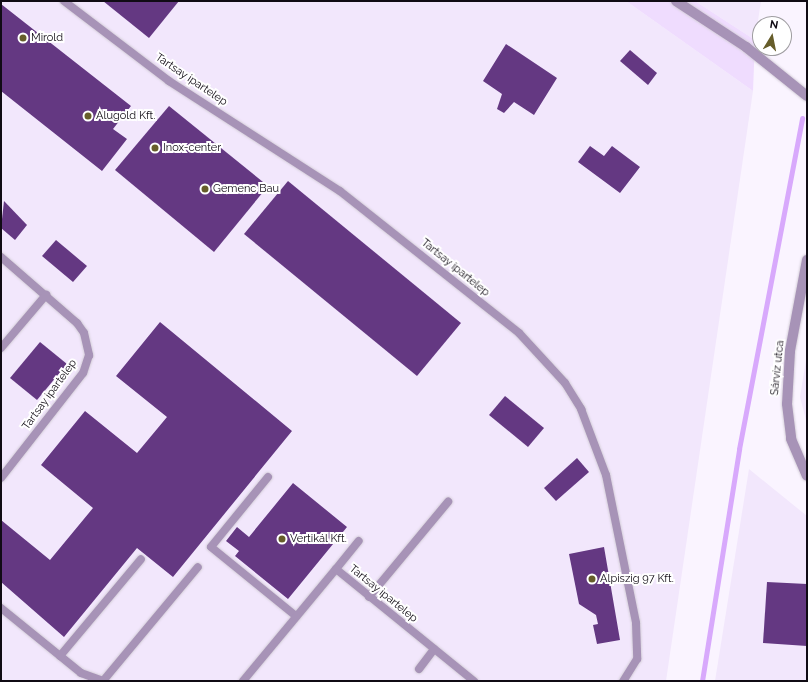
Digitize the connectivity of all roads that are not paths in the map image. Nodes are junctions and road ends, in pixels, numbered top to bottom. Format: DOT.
graph roads {
  1 [pos="64,1"];
  2 [pos="676,1"];
  3 [pos="807,96"];
  4 [pos="1,257"];
  5 [pos="807,260"];
  6 [pos="46,295"];
  7 [pos="1,348"];
  8 [pos="807,476"];
  9 [pos="268,477"];
  10 [pos="1,478"];
  11 [pos="448,502"];
  12 [pos="359,542"];
  13 [pos="141,559"];
  14 [pos="198,567"];
  15 [pos="336,569"];
  16 [pos="369,597"];
  17 [pos="1,608"];
  18 [pos="296,616"];
  19 [pos="434,650"];
  20 [pos="60,656"];
  21 [pos="419,669"];
  22 [pos="103,681"];
  23 [pos="243,681"];
  24 [pos="474,681"];
  25 [pos="623,681"];
  1 -- 25 [label="lane, Tartsay ipartelep"];
  2 -- 3 [label="street"];
  4 -- 6 [label="lane, Tartsay ipartelep"];
  5 -- 8 [label="street, Sárvíz utca"];
  6 -- 7 [label="lane"];
  6 -- 10 [label="lane, Tartsay ipartelep"];
  9 -- 18 [label="lane"];
  11 -- 16 [label="lane"];
  12 -- 15 [label="lane"];
  13 -- 20 [label="lane"];
  14 -- 22 [label="lane"];
  15 -- 16 [label="lane, Tartsay ipartelep"];
  15 -- 18 [label="lane, Tartsay ipartelep"];
  16 -- 19 [label="lane, Tartsay ipartelep"];
  17 -- 20 [label="lane"];
  18 -- 23 [label="lane, Tartsay ipartelep"];
  19 -- 21 [label="lane"];
  19 -- 24 [label="lane, Tartsay ipartelep"];
  20 -- 22 [label="lane"];
}
